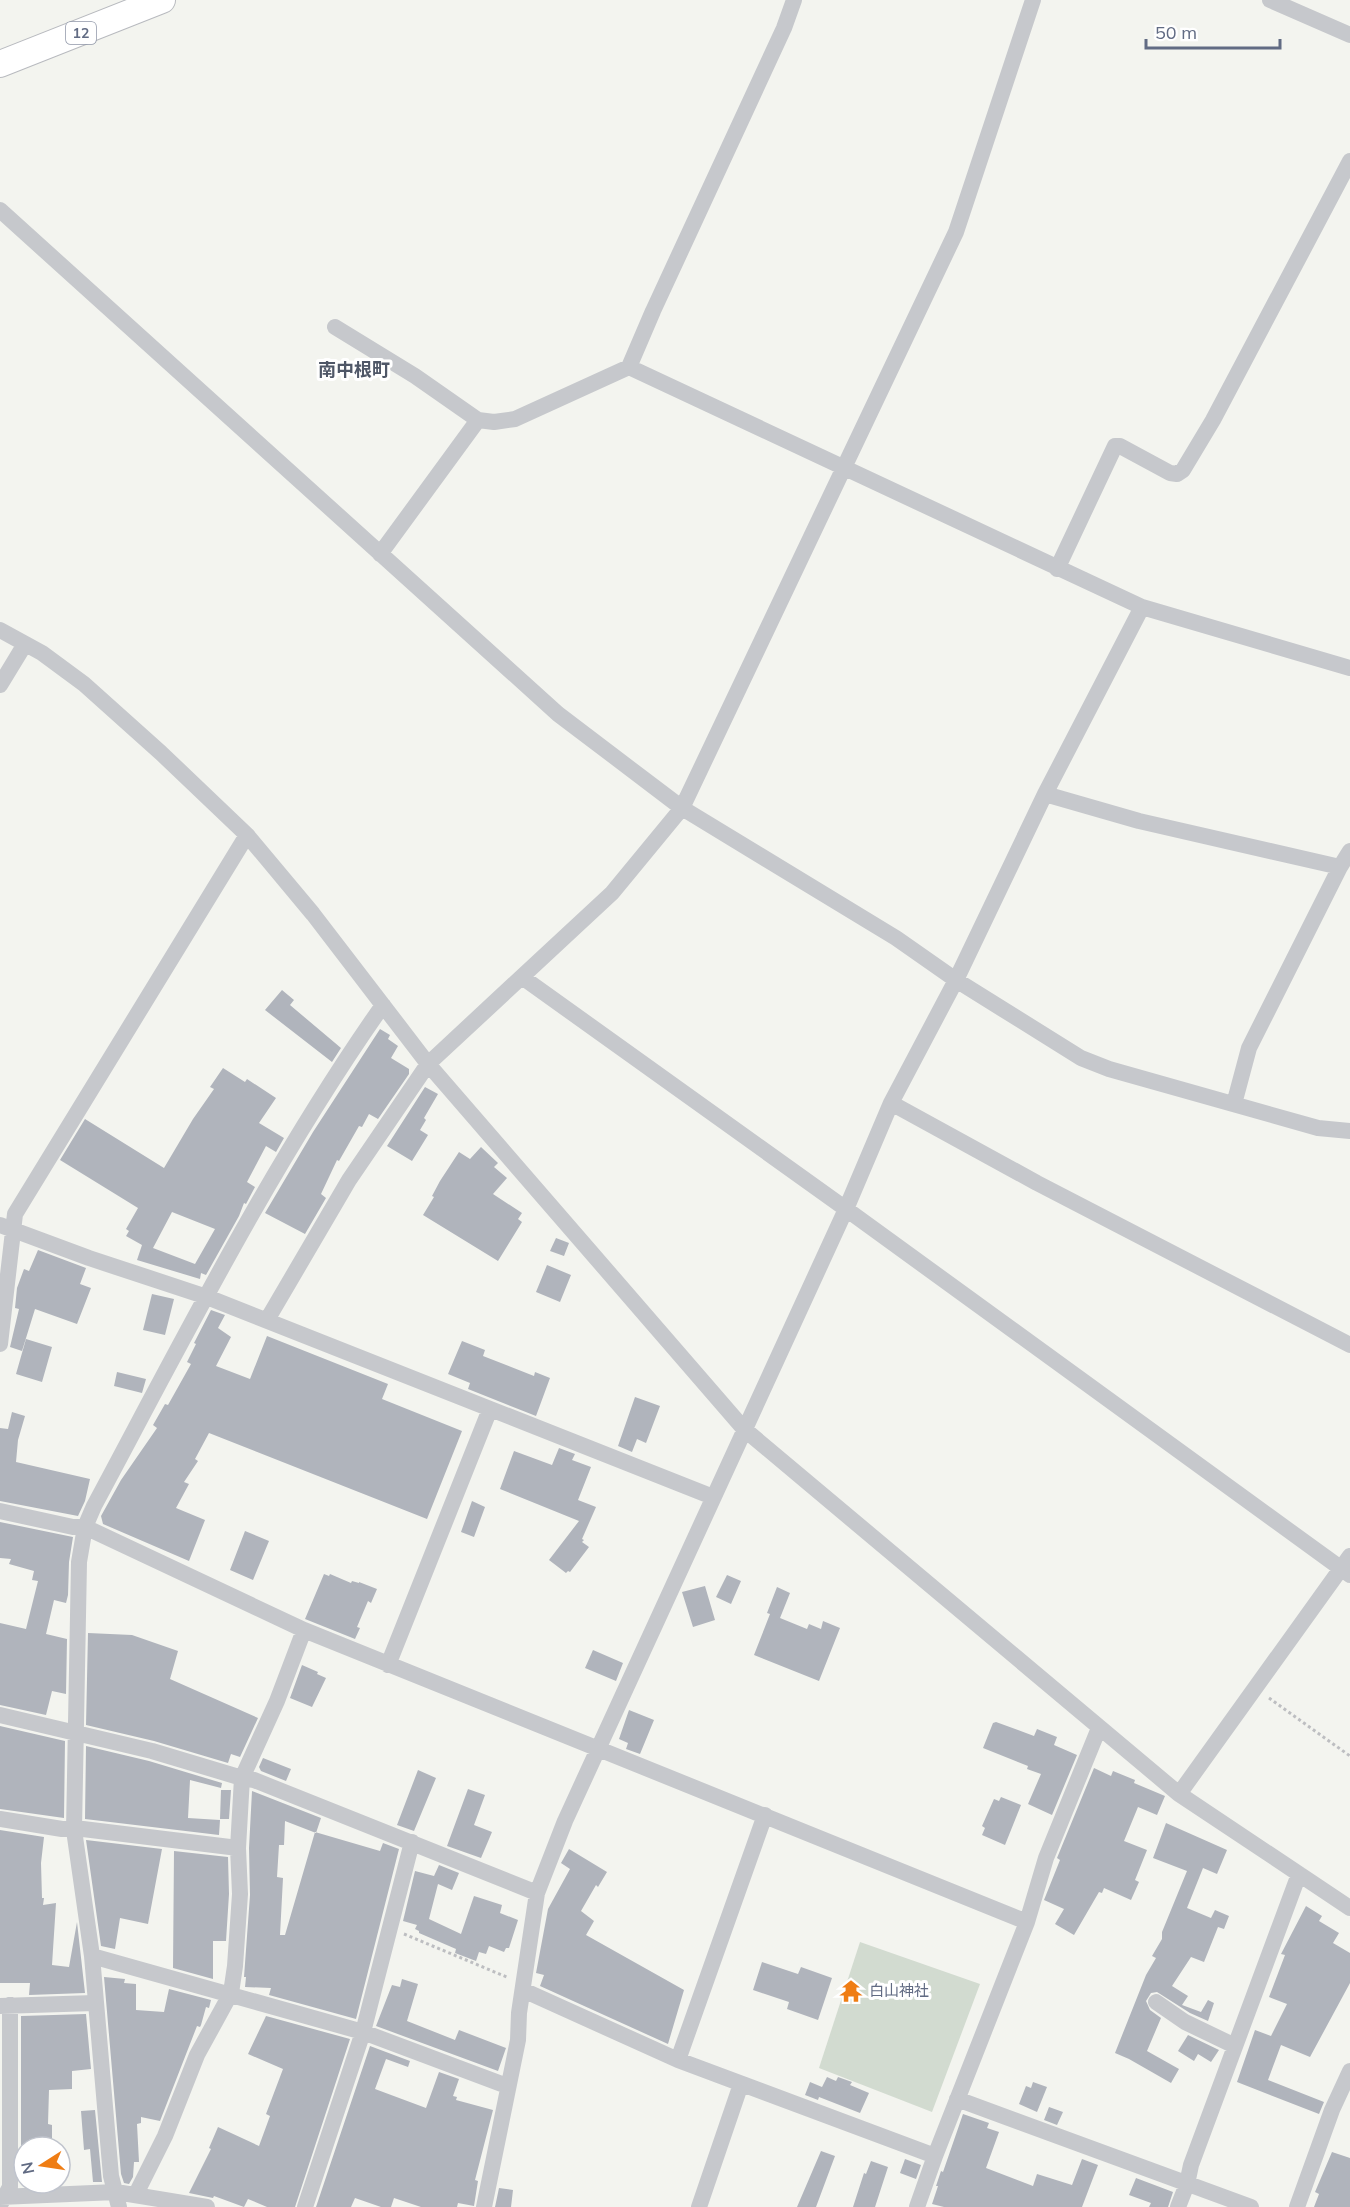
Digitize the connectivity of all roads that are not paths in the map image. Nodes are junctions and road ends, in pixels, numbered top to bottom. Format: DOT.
graph roads {
  1 [pos="162,0"];
  2 [pos="794,0"];
  3 [pos="1033,0"];
  4 [pos="1270,0"];
  5 [pos="1350,35"];
  6 [pos="0,64"];
  7 [pos="1350,160"];
  8 [pos="0,210"];
  9 [pos="335,327"];
  10 [pos="629,366"];
  11 [pos="478,420"];
  12 [pos="845,469"];
  13 [pos="381,554"];
  14 [pos="1057,569"];
  15 [pos="1142,607"];
  16 [pos="0,630"];
  17 [pos="25,644"];
  18 [pos="1350,668"];
  19 [pos="0,685"];
  20 [pos="1045,794"];
  21 [pos="682,808"];
  22 [pos="247,835"];
  23 [pos="1350,851"];
  24 [pos="1340,867"];
  25 [pos="522,976"];
  26 [pos="956,980"];
  27 [pos="383,1005"];
  28 [pos="428,1064"];
  29 [pos="891,1103"];
  30 [pos="1234,1104"];
  31 [pos="1350,1131"];
  32 [pos="846,1209"];
  33 [pos="6,1226"];
  34 [pos="207,1297"];
  35 [pos="267,1320"];
  36 [pos="0,1344"];
  37 [pos="1350,1345"];
  38 [pos="490,1409"];
  39 [pos="744,1429"];
  40 [pos="713,1497"];
  41 [pos="0,1511"];
  42 [pos="85,1527"];
  43 [pos="1347,1566"];
  44 [pos="304,1630"];
  45 [pos="388,1665"];
  46 [pos="0,1715"];
  47 [pos="1099,1728"];
  48 [pos="74,1734"];
  49 [pos="597,1750"];
  50 [pos="242,1778"];
  51 [pos="1179,1794"];
  52 [pos="765,1815"];
  53 [pos="0,1819"];
  54 [pos="74,1830"];
  55 [pos="412,1842"];
  56 [pos="238,1848"];
  57 [pos="1299,1874"];
  58 [pos="537,1893"];
  59 [pos="1350,1908"];
  60 [pos="1027,1922"];
  61 [pos="92,1956"];
  62 [pos="523,1987"];
  63 [pos="231,1993"];
  64 [pos="1156,2002"];
  65 [pos="94,2003"];
  66 [pos="5,2005"];
  67 [pos="363,2031"];
  68 [pos="1235,2046"];
  69 [pos="678,2060"];
  70 [pos="1349,2078"];
  71 [pos="741,2084"];
  72 [pos="507,2086"];
  73 [pos="957,2100"];
  74 [pos="935,2156"];
  75 [pos="1187,2184"];
  76 [pos="136,2194"];
  77 [pos="2,2200"];
  78 [pos="118,2200"];
  79 [pos="207,2207"];
  80 [pos="304,2207"];
  81 [pos="484,2207"];
  82 [pos="699,2207"];
  83 [pos="917,2207"];
  84 [pos="1178,2207"];
  85 [pos="1251,2207"];
  86 [pos="1297,2207"];
  1 -- 6 [label="main road, 12"];
  2 -- 10 [label="street"];
  3 -- 12 [label="street"];
  4 -- 5 [label="street"];
  7 -- 14 [label="street"];
  8 -- 13 [label="street"];
  9 -- 11 [label="street"];
  10 -- 11 [label="street"];
  10 -- 12 [label="street"];
  11 -- 13 [label="street"];
  12 -- 14 [label="street"];
  12 -- 21 [label="street"];
  13 -- 21 [label="street"];
  14 -- 15 [label="street"];
  15 -- 18 [label="street"];
  15 -- 20 [label="street"];
  16 -- 17 [label="street"];
  17 -- 19 [label="street"];
  17 -- 22 [label="street"];
  20 -- 24 [label="street"];
  20 -- 26 [label="street"];
  21 -- 25 [label="street"];
  21 -- 26 [label="street"];
  22 -- 27 [label="street"];
  22 -- 33 [label="street"];
  23 -- 24 [label="street"];
  24 -- 30 [label="street"];
  25 -- 28 [label="street"];
  25 -- 32 [label="street"];
  26 -- 29 [label="street"];
  26 -- 30 [label="street"];
  27 -- 28 [label="street"];
  27 -- 34 [label="street"];
  28 -- 35 [label="street"];
  28 -- 39 [label="street"];
  29 -- 32 [label="street"];
  29 -- 37 [label="street"];
  30 -- 31 [label="street"];
  32 -- 39 [label="street"];
  32 -- 43 [label="street"];
  33 -- 34 [label="street"];
  33 -- 36 [label="street"];
  34 -- 35 [label="street"];
  34 -- 42 [label="street"];
  35 -- 38 [label="street"];
  38 -- 40 [label="street"];
  38 -- 45 [label="street"];
  39 -- 40 [label="street"];
  39 -- 47 [label="street"];
  40 -- 49 [label="street"];
  41 -- 42 [label="street"];
  42 -- 44 [label="street"];
  42 -- 48 [label="street"];
  43 -- 51 [label="street"];
  44 -- 45 [label="street"];
  44 -- 50 [label="street"];
  45 -- 49 [label="street"];
  46 -- 48 [label="street"];
  47 -- 51 [label="street"];
  47 -- 60 [label="street"];
  48 -- 50 [label="street"];
  48 -- 54 [label="street"];
  49 -- 52 [label="street"];
  49 -- 58 [label="street"];
  50 -- 55 [label="street"];
  50 -- 56 [label="street"];
  51 -- 57 [label="street"];
  52 -- 60 [label="street"];
  52 -- 69 [label="street"];
  53 -- 54 [label="street"];
  54 -- 56 [label="street"];
  54 -- 61 [label="street"];
  55 -- 58 [label="street"];
  55 -- 67 [label="street"];
  56 -- 63 [label="street"];
  57 -- 59 [label="street"];
  57 -- 68 [label="street"];
  58 -- 62 [label="street"];
  60 -- 73 [label="street"];
  61 -- 63 [label="street"];
  61 -- 65 [label="street"];
  62 -- 69 [label="street"];
  62 -- 72 [label="street"];
  63 -- 67 [label="street"];
  63 -- 76 [label="street"];
  64 -- 68 [label="street"];
  65 -- 66 [label="street"];
  65 -- 78 [label="street"];
  66 -- 77 [label="street"];
  67 -- 72 [label="street"];
  67 -- 80 [label="street"];
  68 -- 75 [label="street"];
  69 -- 71 [label="street"];
  70 -- 86 [label="street"];
  71 -- 74 [label="street"];
  71 -- 82 [label="street"];
  72 -- 81 [label="street"];
  73 -- 74 [label="street"];
  73 -- 75 [label="street"];
  74 -- 83 [label="street"];
  75 -- 84 [label="street"];
  75 -- 85 [label="street"];
  76 -- 78 [label="street"];
  76 -- 79 [label="street"];
  77 -- 78 [label="street"];
}
